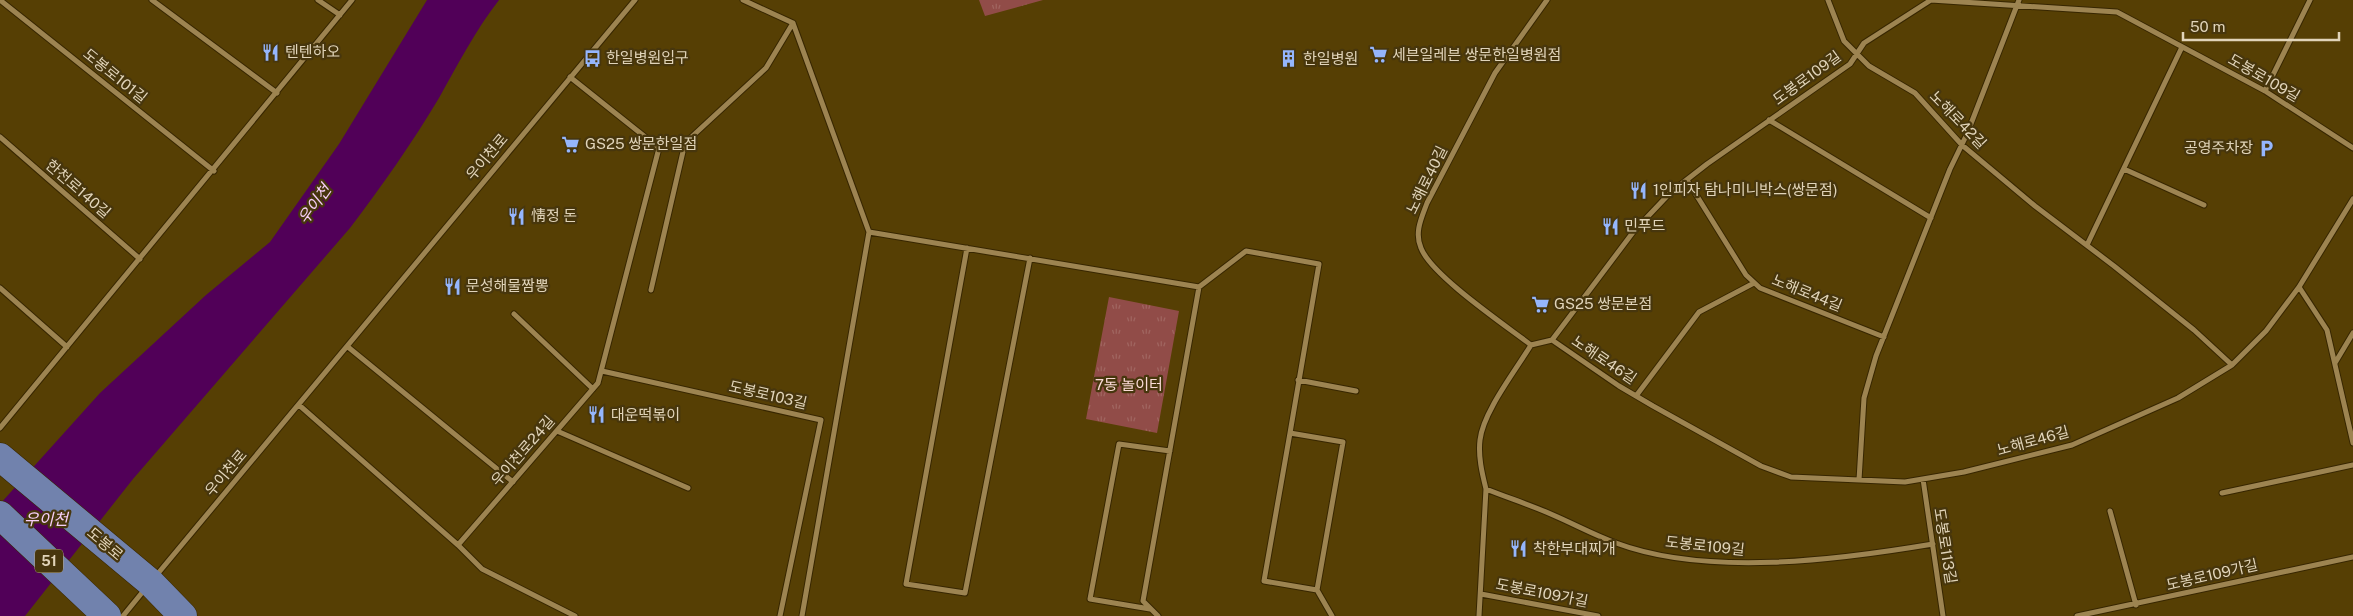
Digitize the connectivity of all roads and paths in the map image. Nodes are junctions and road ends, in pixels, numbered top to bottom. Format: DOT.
graph roads {
  1 [pos="0,0"];
  2 [pos="152,0"];
  3 [pos="318,0"];
  4 [pos="352,0"];
  5 [pos="635,0"];
  6 [pos="743,0"];
  7 [pos="1547,0"];
  8 [pos="1828,0"];
  9 [pos="2310,0"];
  10 [pos="2018,2"];
  11 [pos="340,15"];
  12 [pos="793,23"];
  13 [pos="2182,47"];
  14 [pos="1858,53"];
  15 [pos="570,77"];
  16 [pos="2265,91"];
  17 [pos="277,93"];
  18 [pos="1769,120"];
  19 [pos="0,137"];
  20 [pos="1962,145"];
  21 [pos="2353,148"];
  22 [pos="2124,169"];
  23 [pos="214,170"];
  24 [pos="1687,180"];
  25 [pos="2353,199"];
  26 [pos="2204,205"];
  27 [pos="1931,218"];
  28 [pos="869,232"];
  29 [pos="2087,245"];
  30 [pos="967,248"];
  31 [pos="1030,258"];
  32 [pos="140,260"];
  33 [pos="1754,283"];
  34 [pos="1200,286"];
  35 [pos="2299,287"];
  36 [pos="0,288"];
  37 [pos="651,290"];
  38 [pos="514,314"];
  39 [pos="2353,333"];
  40 [pos="1884,337"];
  41 [pos="1552,340"];
  42 [pos="1531,345"];
  43 [pos="66,347"];
  44 [pos="348,347"];
  45 [pos="2334,363"];
  46 [pos="2232,365"];
  47 [pos="602,371"];
  48 [pos="1298,380"];
  49 [pos="593,389"];
  50 [pos="1356,391"];
  51 [pos="1636,396"];
  52 [pos="300,405"];
  53 [pos="0,428"];
  54 [pos="557,431"];
  55 [pos="1290,433"];
  56 [pos="2353,443"];
  57 [pos="1170,451"];
  58 [pos="0,457"];
  59 [pos="2353,464"];
  60 [pos="1923,479"];
  61 [pos="1859,480"];
  62 [pos="513,482"];
  63 [pos="688,488"];
  64 [pos="1486,489"];
  65 [pos="2222,493"];
  66 [pos="2110,511"];
  67 [pos="0,515"];
  68 [pos="1932,544"];
  69 [pos="458,546"];
  70 [pos="2353,557"];
  71 [pos="151,583"];
  72 [pos="1317,590"];
  73 [pos="1481,594"];
  74 [pos="2136,605"];
  75 [pos="1152,609"];
  76 [pos="2108,609"];
  77 [pos="109,613"];
  78 [pos="183,616"];
  79 [pos="575,616"];
  80 [pos="780,616"];
  81 [pos="802,616"];
  82 [pos="1158,616"];
  83 [pos="1332,616"];
  84 [pos="1479,616"];
  85 [pos="1598,616"];
  86 [pos="1943,616"];
  87 [pos="2077,616"];
  88 [pos="2109,616"];
  1 -- 23 [label="street, 도봉로101길"];
  2 -- 17 [label="street"];
  3 -- 11 [label="street"];
  4 -- 11 [label="street"];
  5 -- 15 [label="street, 우이천로"];
  6 -- 12 [label="street"];
  7 -- 42 [label="street, 노해로40길"];
  8 -- 14 [label="street, 노해로42길"];
  9 -- 16 [label="street"];
  10 -- 13 [label="street, 도봉로109길"];
  10 -- 14 [label="street, 도봉로109길"];
  10 -- 20 [label="street"];
  11 -- 17 [label="street"];
  12 -- 28 [label="street"];
  12 -- 37 [label="street"];
  13 -- 16 [label="street, 도봉로109길"];
  13 -- 22 [label="street"];
  14 -- 18 [label="street, 도봉로109길"];
  14 -- 20 [label="street, 노해로42길"];
  15 -- 44 [label="street, 우이천로"];
  15 -- 47 [label="street"];
  16 -- 21 [label="street, 도봉로109길"];
  17 -- 23 [label="street"];
  18 -- 24 [label="street, 도봉로109길"];
  18 -- 27 [label="street"];
  19 -- 32 [label="street, 한천로140길"];
  20 -- 27 [label="street"];
  20 -- 29 [label="street, 노해로42길"];
  22 -- 26 [label="street"];
  22 -- 29 [label="street"];
  23 -- 32 [label="street"];
  24 -- 33 [label="street, 노해로44길"];
  24 -- 41 [label="street, 도봉로109길"];
  25 -- 35 [label="street, 노해로46길"];
  27 -- 40 [label="street"];
  28 -- 30 [label="street"];
  28 -- 81 [label="street"];
  29 -- 46 [label="street, 노해로42길"];
  30 -- 31 [label="street"];
  30 -- 31 [label="street"];
  31 -- 34 [label="street"];
  32 -- 43 [label="street"];
  33 -- 40 [label="street, 노해로44길"];
  33 -- 51 [label="street, 노해로46길"];
  34 -- 48 [label="street"];
  34 -- 57 [label="street"];
  35 -- 45 [label="street"];
  35 -- 46 [label="street, 노해로46길"];
  36 -- 43 [label="street"];
  38 -- 49 [label="street"];
  39 -- 45 [label="street"];
  40 -- 61 [label="street"];
  41 -- 42 [label="street, 노해로46길"];
  41 -- 51 [label="street, 노해로46길"];
  42 -- 64 [label="street"];
  43 -- 53 [label="street"];
  44 -- 52 [label="street, 우이천로"];
  44 -- 62 [label="street"];
  45 -- 56 [label="street"];
  46 -- 60 [label="street, 노해로46길"];
  47 -- 49 [label="street, 우이천로24길"];
  47 -- 80 [label="street, 도봉로103길"];
  48 -- 50 [label="street"];
  48 -- 55 [label="street"];
  49 -- 54 [label="street, 우이천로24길"];
  51 -- 61 [label="street, 노해로46길"];
  52 -- 69 [label="street"];
  52 -- 71 [label="street, 우이천로"];
  54 -- 62 [label="street, 우이천로24길"];
  54 -- 63 [label="street"];
  55 -- 72 [label="street"];
  55 -- 72 [label="street"];
  57 -- 75 [label="street"];
  57 -- 75 [label="street"];
  58 -- 71 [label="main road, 도봉로"];
  59 -- 65 [label="street"];
  60 -- 61 [label="street, 노해로46길"];
  60 -- 68 [label="street, 도봉로113길"];
  62 -- 69 [label="street, 우이천로24길"];
  64 -- 68 [label="street, 도봉로109길"];
  64 -- 73 [label="street"];
  66 -- 74 [label="street"];
  67 -- 77 [label="main road, 51"];
  68 -- 86 [label="street, 도봉로113길"];
  69 -- 79 [label="street"];
  70 -- 74 [label="street, 도봉로109가길"];
  71 -- 77 [label="street, 우이천로"];
  71 -- 78 [label="main road, 도봉로"];
  72 -- 83 [label="street"];
  73 -- 84 [label="street"];
  73 -- 85 [label="street, 도봉로109가길"];
  74 -- 76 [label="street, 도봉로109가길"];
  75 -- 82 [label="street"];
  76 -- 87 [label="street, 도봉로109가길"];
  76 -- 88 [label="street"];
}
